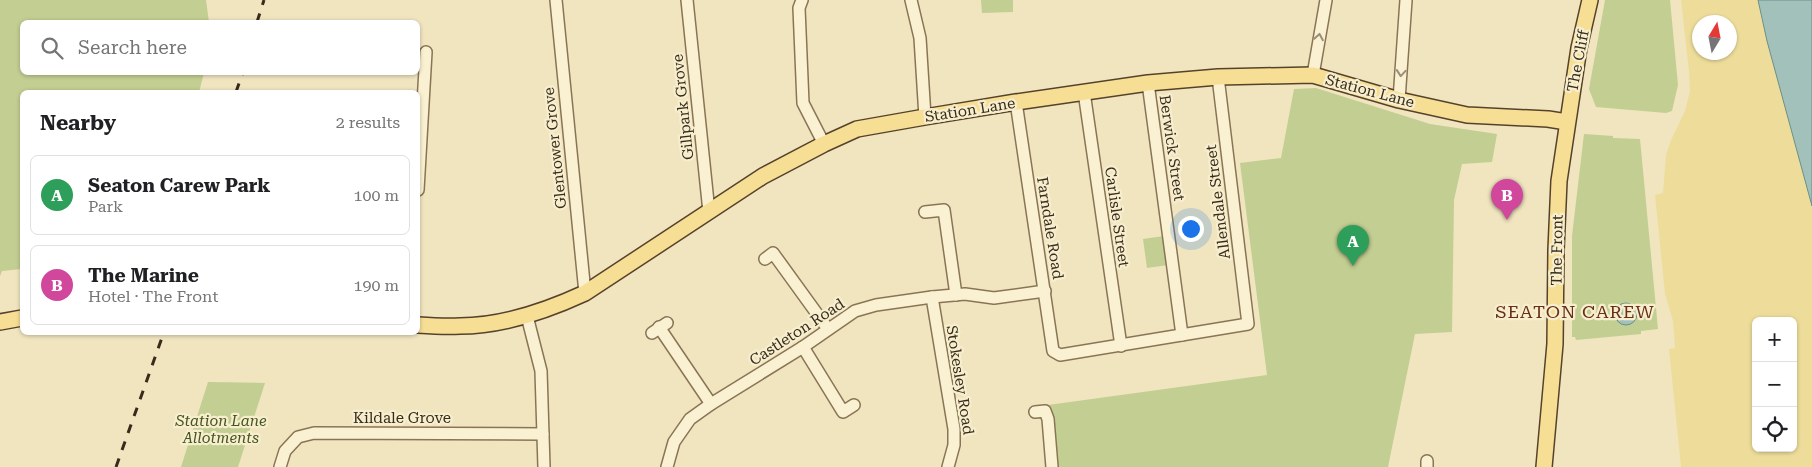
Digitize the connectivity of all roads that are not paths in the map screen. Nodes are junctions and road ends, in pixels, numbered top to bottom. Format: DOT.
graph roads {
  1 [pos="556,0"];
  2 [pos="687,0"];
  3 [pos="802,0"];
  4 [pos="911,0"];
  5 [pos="1326,0"];
  6 [pos="1406,0"];
  7 [pos="1590,0"];
  8 [pos="426,52"];
  9 [pos="1313,75"];
  10 [pos="1218,76"];
  11 [pos="1148,83"];
  12 [pos="1084,92"];
  13 [pos="1399,100"];
  14 [pos="1016,102"];
  15 [pos="925,117"];
  16 [pos="1567,122"];
  17 [pos="824,144"];
  18 [pos="420,156"];
  19 [pos="709,212"];
  20 [pos="925,212"];
  21 [pos="765,259"];
  22 [pos="1044,290"];
  23 [pos="585,293"];
  24 [pos="956,295"];
  25 [pos="932,297"];
  26 [pos="527,316"];
  27 [pos="20,318"];
  28 [pos="0,322"];
  29 [pos="420,325"];
  30 [pos="659,328"];
  31 [pos="828,329"];
  32 [pos="1182,335"];
  33 [pos="1121,346"];
  34 [pos="803,347"];
  35 [pos="711,404"];
  36 [pos="854,406"];
  37 [pos="1035,412"];
  38 [pos="543,434"];
  39 [pos="280,467"];
  40 [pos="544,467"];
  41 [pos="668,467"];
  42 [pos="948,467"];
  43 [pos="1052,467"];
  44 [pos="1544,467"];
  1 -- 23 [label="street, Glentower Grove"];
  2 -- 19 [label="street, Gillpark Grove"];
  3 -- 17 [label="street"];
  4 -- 15 [label="street"];
  9 -- 5 [label="street, one-way"];
  6 -- 13 [label="street, one-way"];
  7 -- 16 [label="main road, The Cliff"];
  8 -- 18 [label="street"];
  9 -- 10 [label="main road, Station Lane"];
  9 -- 13 [label="main road, Station Lane"];
  10 -- 11 [label="main road, Station Lane"];
  10 -- 32 [label="street, Allendale Street"];
  11 -- 12 [label="main road, Station Lane"];
  11 -- 32 [label="street, Berwick Street"];
  12 -- 14 [label="main road, Station Lane"];
  12 -- 33 [label="street, Carlisle Street"];
  13 -- 16 [label="main road, Station Lane"];
  14 -- 15 [label="main road, Station Lane"];
  14 -- 22 [label="street, Farndale Road"];
  15 -- 17 [label="main road, Station Lane"];
  16 -- 44 [label="main road, The Front"];
  17 -- 19 [label="main road, Station Lane"];
  19 -- 23 [label="main road, Station Lane"];
  20 -- 24 [label="street"];
  21 -- 31 [label="street"];
  22 -- 24 [label="street, Castleton Road"];
  22 -- 33 [label="street, Farndale Road"];
  23 -- 26 [label="main road, Station Lane"];
  24 -- 25 [label="street, Castleton Road"];
  25 -- 31 [label="street, Castleton Road"];
  25 -- 42 [label="street, Stokesley Road"];
  26 -- 29 [label="main road, Station Lane"];
  26 -- 38 [label="street"];
  27 -- 28 [label="main road"];
  30 -- 35 [label="street"];
  31 -- 34 [label="street, Castleton Road"];
  32 -- 33 [label="street"];
  34 -- 35 [label="street, Castleton Road"];
  34 -- 36 [label="street"];
  35 -- 41 [label="street, Castleton Road"];
  37 -- 43 [label="street"];
  38 -- 39 [label="street, Kildale Grove"];
  38 -- 40 [label="street"];
}
